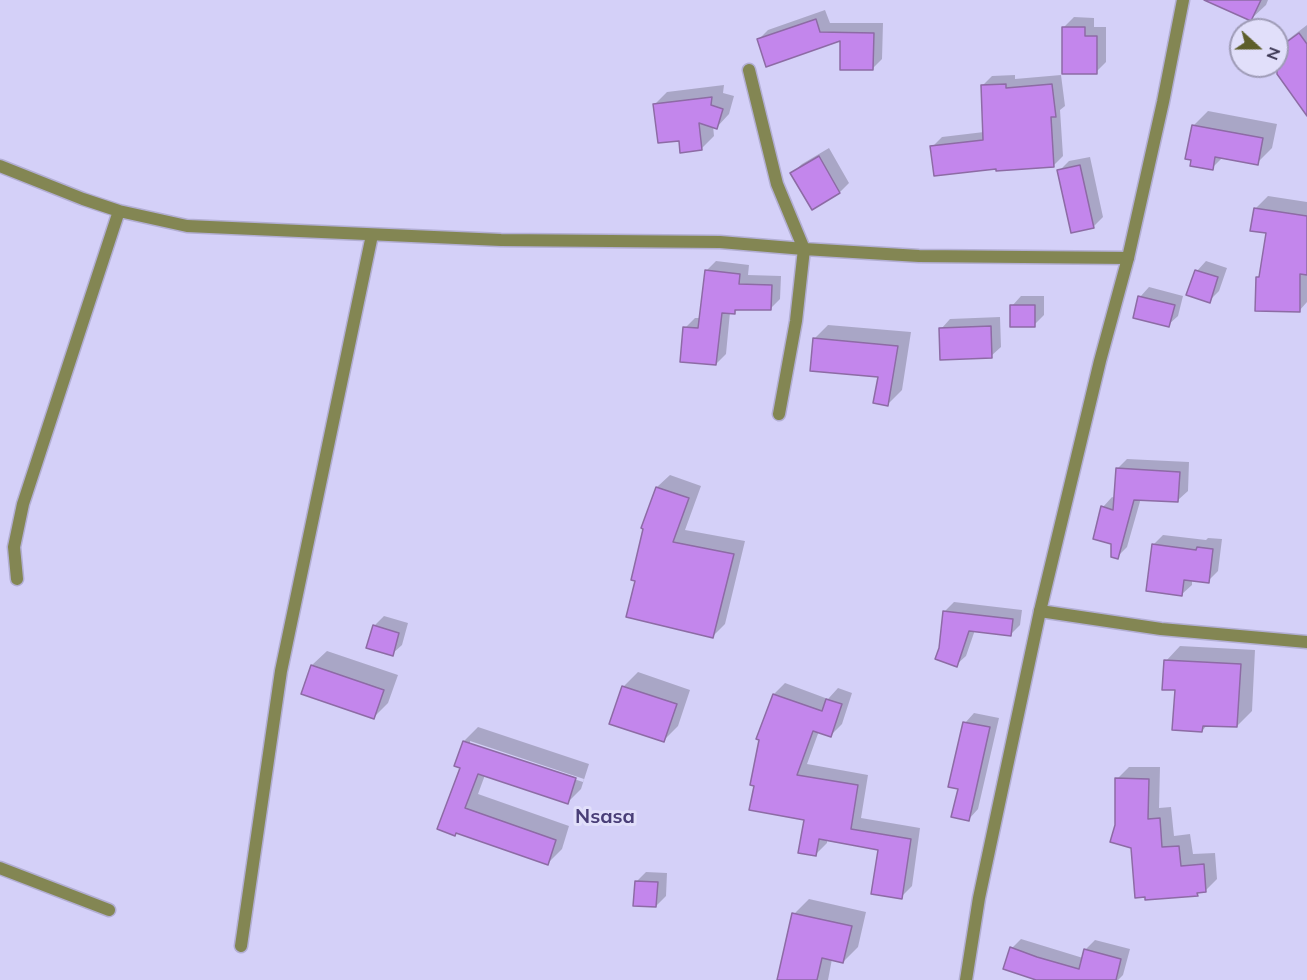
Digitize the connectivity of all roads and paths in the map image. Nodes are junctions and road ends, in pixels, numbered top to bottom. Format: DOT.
graph roads {
  1 [pos="1183,0"];
  2 [pos="749,70"];
  3 [pos="0,166"];
  4 [pos="119,211"];
  5 [pos="372,235"];
  6 [pos="804,249"];
  7 [pos="1128,258"];
  8 [pos="779,414"];
  9 [pos="17,579"];
  10 [pos="1040,611"];
  11 [pos="1307,642"];
  12 [pos="0,868"];
  13 [pos="109,910"];
  14 [pos="241,946"];
  15 [pos="966,980"];
  1 -- 7 [label="street"];
  2 -- 6 [label="street"];
  3 -- 4 [label="street"];
  4 -- 5 [label="street"];
  4 -- 9 [label="street"];
  5 -- 6 [label="street"];
  5 -- 14 [label="street"];
  6 -- 7 [label="street"];
  6 -- 8 [label="street"];
  7 -- 10 [label="street"];
  10 -- 11 [label="street"];
  10 -- 15 [label="street"];
  12 -- 13 [label="street"];
}
